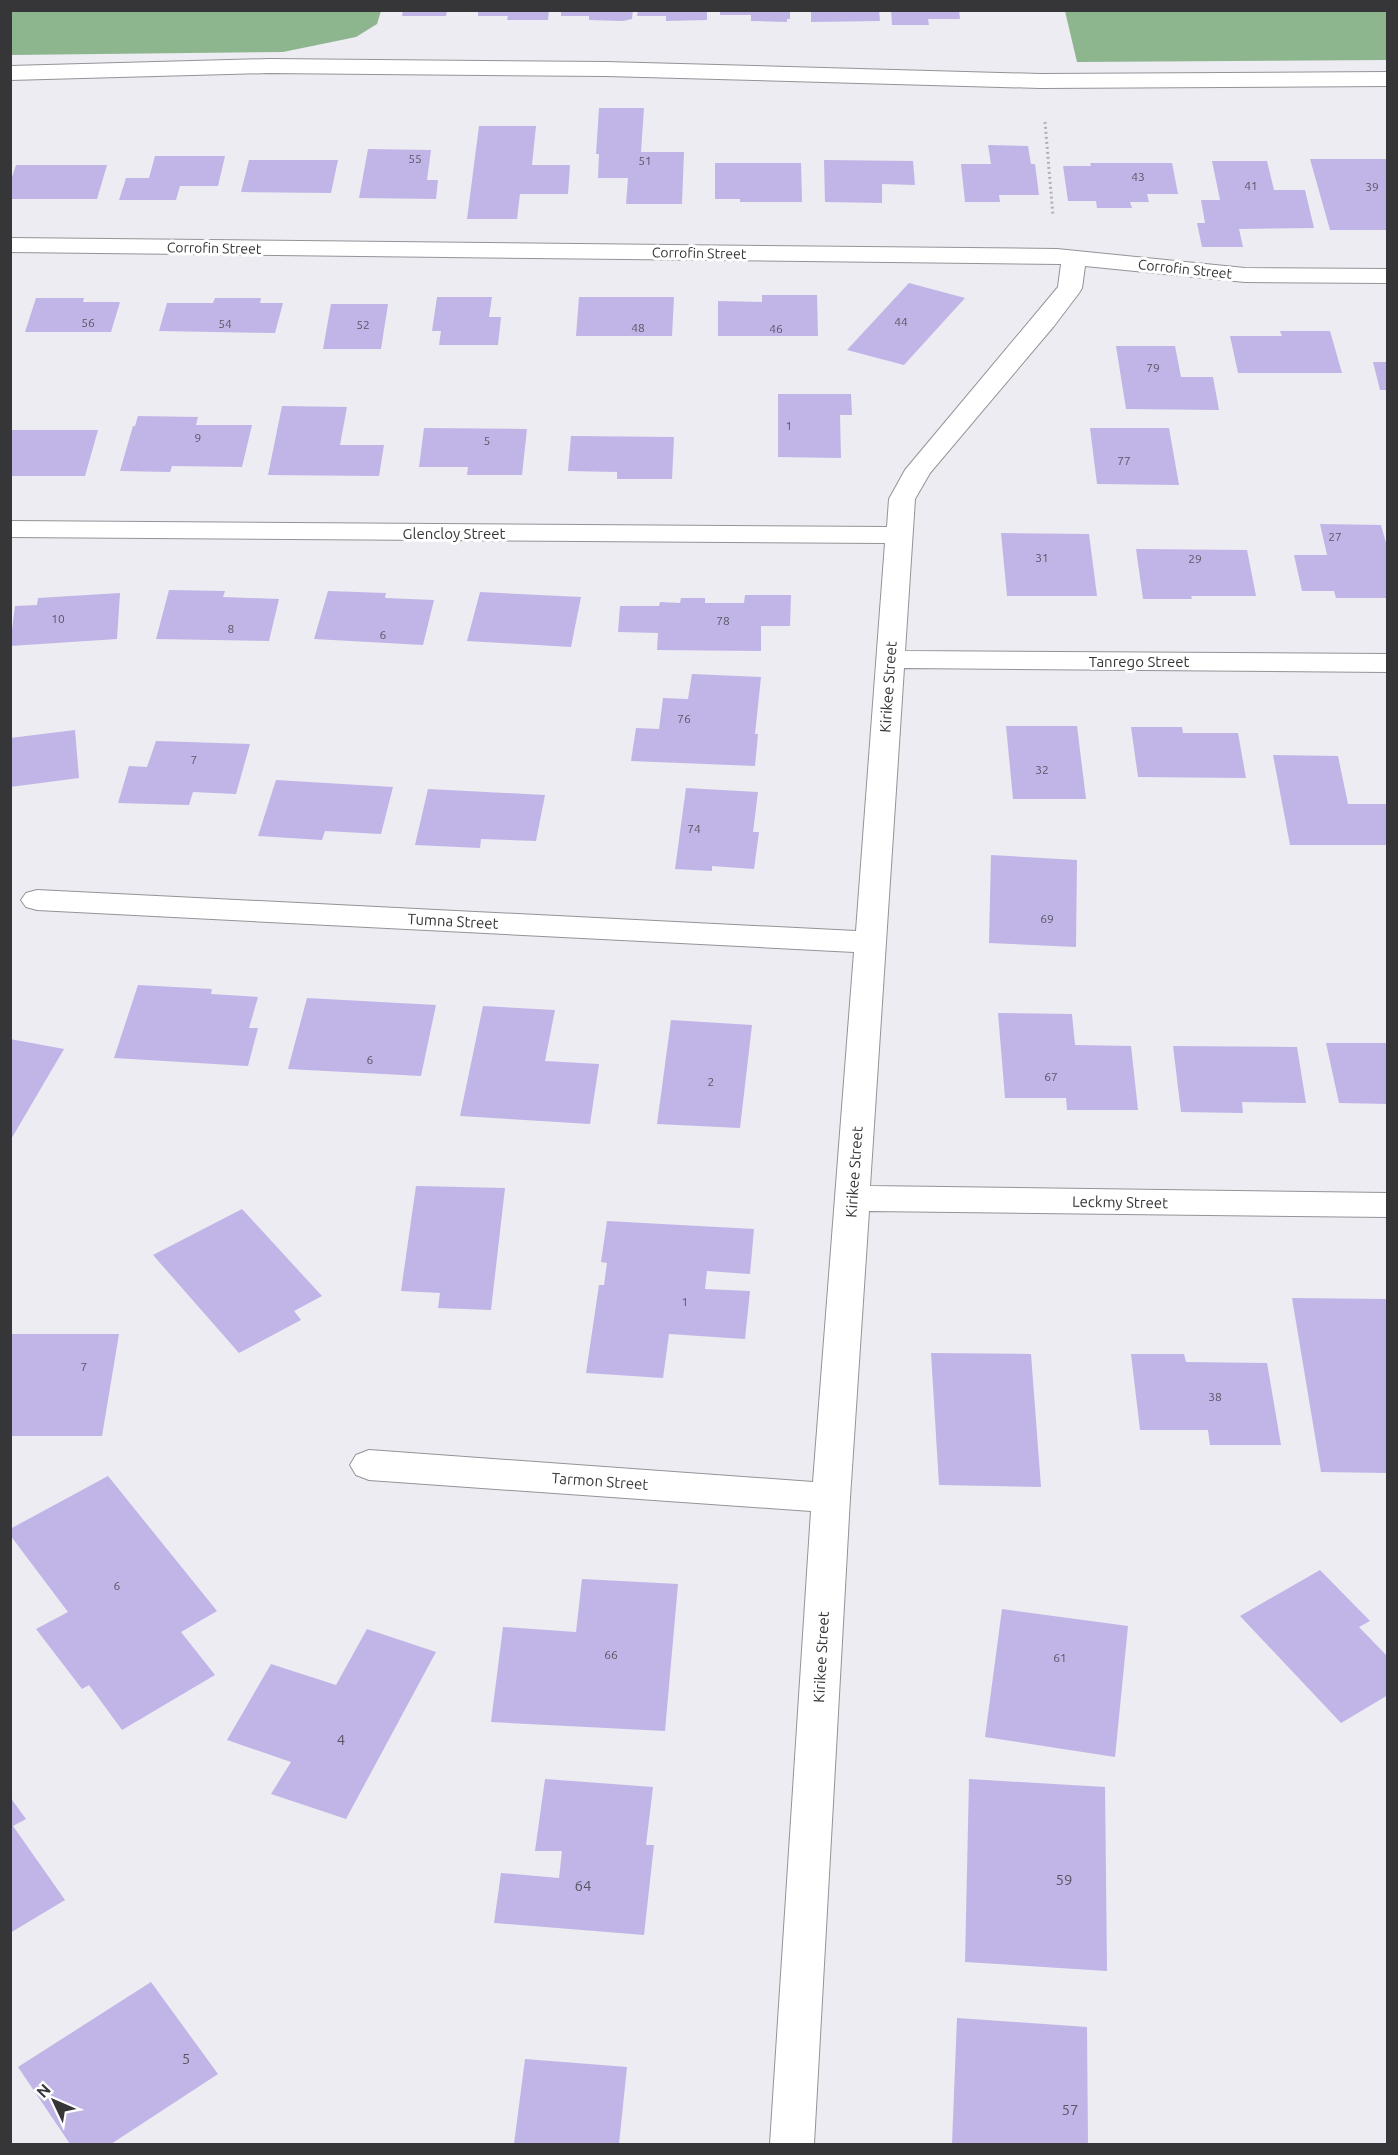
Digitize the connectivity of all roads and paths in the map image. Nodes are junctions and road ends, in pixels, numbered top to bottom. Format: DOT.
graph roads {
  1 [pos="10,73"];
  2 [pos="1388,79"];
  3 [pos="1045,121"];
  4 [pos="10,245"];
  5 [pos="1065,257"];
  6 [pos="1388,276"];
  7 [pos="10,529"];
  8 [pos="898,535"];
  9 [pos="890,659"];
  10 [pos="1388,663"];
  11 [pos="37,900"];
  12 [pos="870,942"];
  13 [pos="852,1198"];
  14 [pos="1388,1205"];
  15 [pos="369,1465"];
  16 [pos="831,1498"];
  17 [pos="792,2145"];
  1 -- 2 [label="street"];
  3 -- 5 [label="path"];
  4 -- 5 [label="street, Corrofin Street"];
  5 -- 6 [label="street, Corrofin Street"];
  5 -- 8 [label="street, Kirikee Street"];
  7 -- 8 [label="street, Glencloy Street"];
  8 -- 9 [label="street, Kirikee Street"];
  9 -- 10 [label="street, Tanrego Street"];
  9 -- 12 [label="street, Kirikee Street"];
  11 -- 12 [label="street, Tumna Street"];
  12 -- 13 [label="street, Kirikee Street"];
  13 -- 14 [label="street, Leckmy Street"];
  13 -- 16 [label="street, Kirikee Street"];
  15 -- 16 [label="street, Tarmon Street"];
  16 -- 17 [label="street, Kirikee Street"];
}
